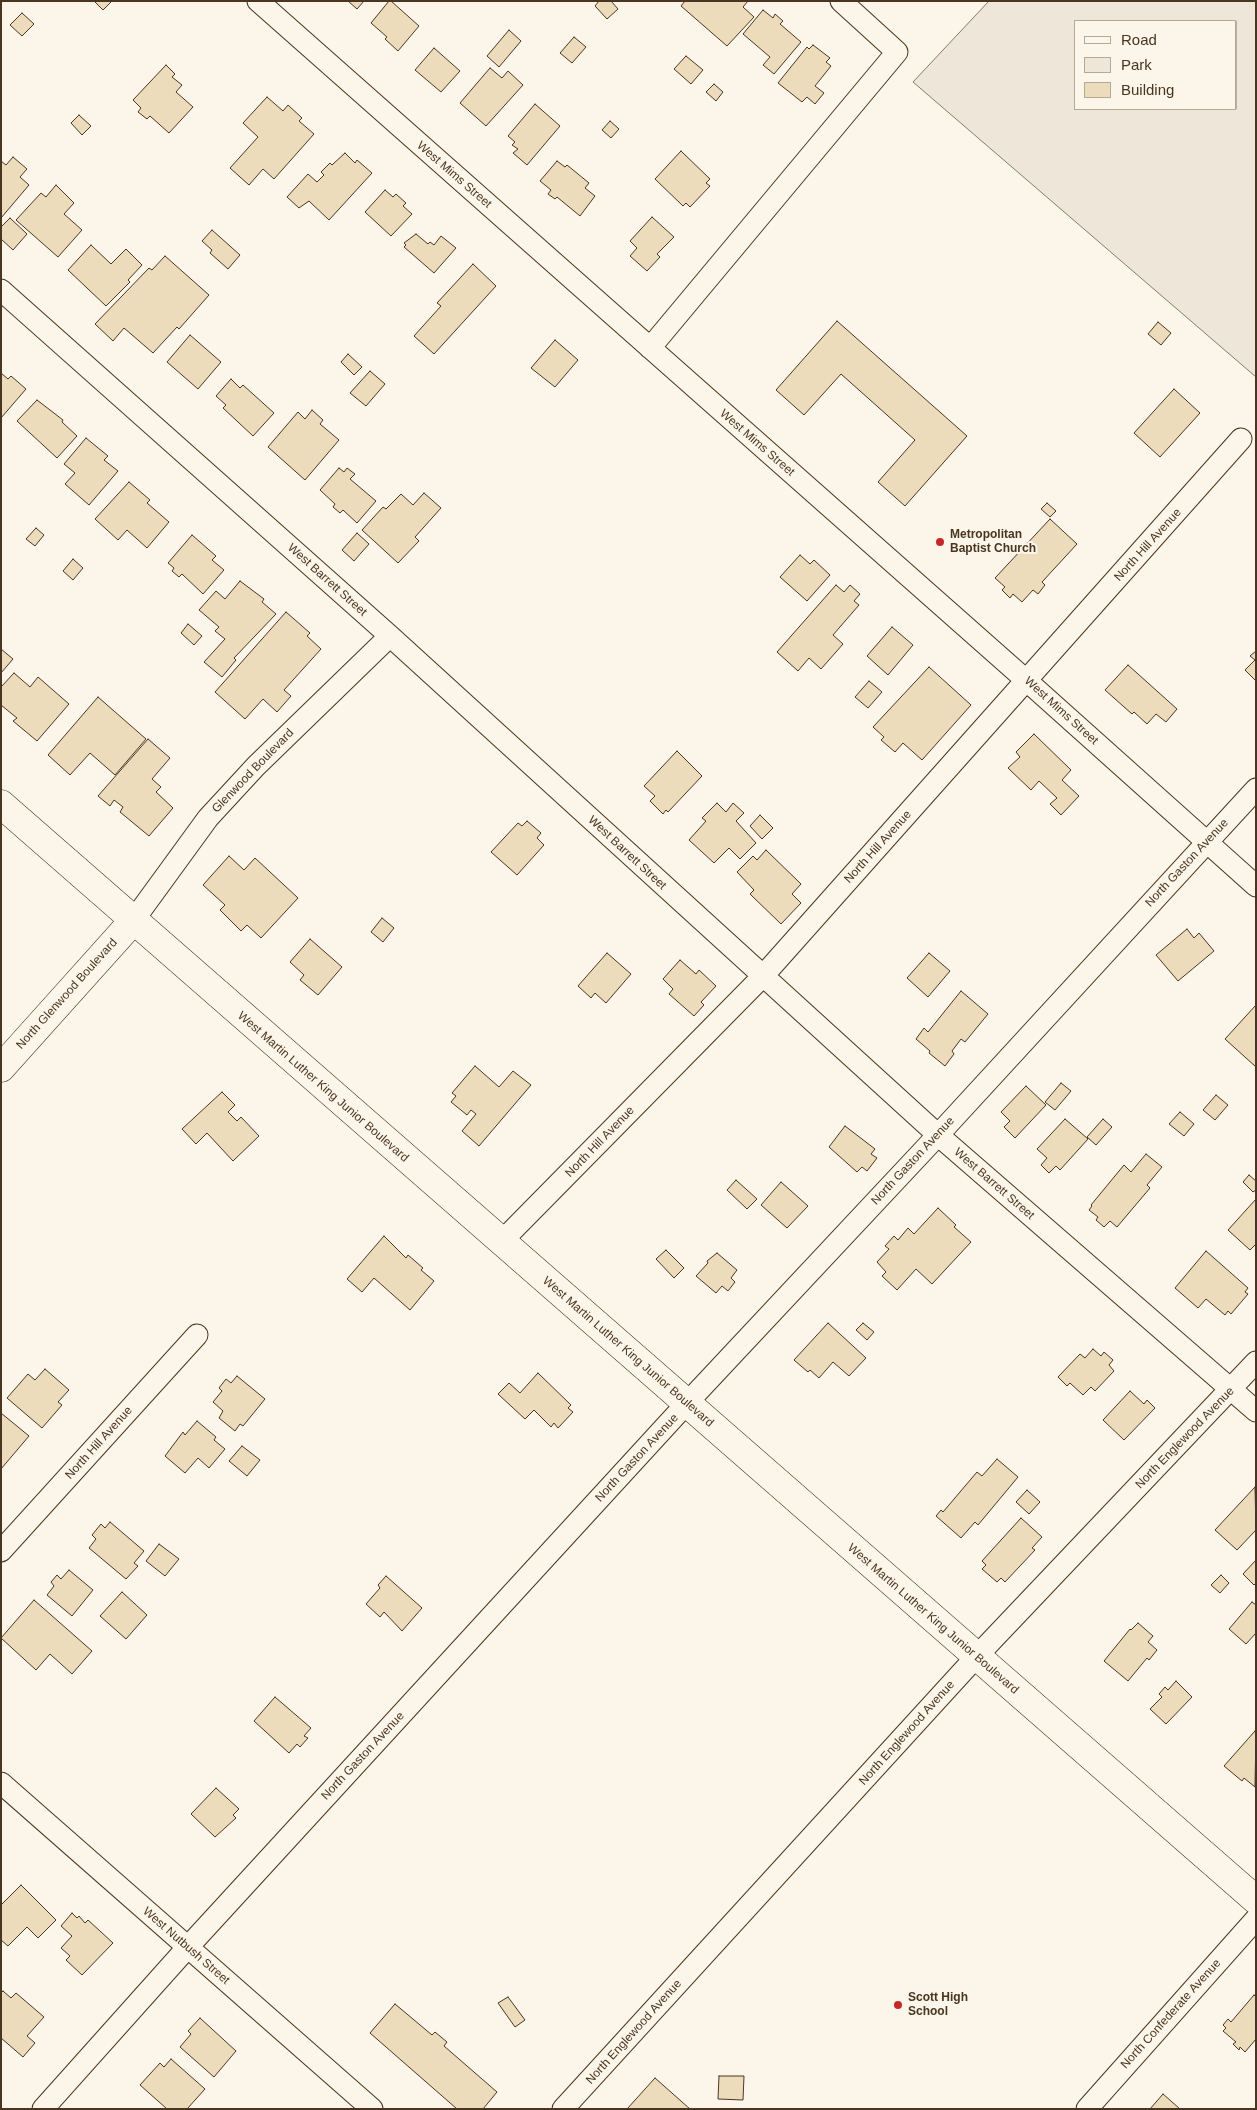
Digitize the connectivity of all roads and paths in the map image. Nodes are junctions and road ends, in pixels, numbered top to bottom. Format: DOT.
graph roads {
  1 [pos="258,1"];
  2 [pos="841,1"];
  3 [pos="1,290"];
  4 [pos="650,348"];
  5 [pos="1241,439"];
  6 [pos="390,636"];
  7 [pos="1027,681"];
  8 [pos="1256,789"];
  9 [pos="1,804"];
  10 [pos="1206,843"];
  11 [pos="1256,886"];
  12 [pos="132,921"];
  13 [pos="762,977"];
  14 [pos="1,1068"];
  15 [pos="938,1135"];
  16 [pos="501,1242"];
  17 [pos="197,1335"];
  18 [pos="1256,1362"];
  19 [pos="1232,1389"];
  20 [pos="687,1403"];
  21 [pos="1256,1411"];
  22 [pos="1,1551"];
  23 [pos="976,1657"];
  24 [pos="1,1783"];
  25 [pos="1256,1900"];
  26 [pos="1256,1919"];
  27 [pos="188,1948"];
  28 [pos="43,2109"];
  29 [pos="372,2109"];
  30 [pos="563,2109"];
  31 [pos="1087,2109"];
  1 -- 4 [label="street, West Mims Street"];
  2 -- 4 [label="street"];
  3 -- 6 [label="street, West Barrett Street"];
  4 -- 7 [label="street, West Mims Street"];
  5 -- 7 [label="street, North Hill Avenue"];
  6 -- 12 [label="street, Glenwood Boulevard"];
  6 -- 13 [label="street, West Barrett Street"];
  7 -- 10 [label="street, West Mims Street"];
  7 -- 13 [label="street, North Hill Avenue"];
  8 -- 10 [label="street, North Gaston Avenue"];
  9 -- 12 [label="main road, West Martin Luther King Junior Boulevard"];
  10 -- 11 [label="street, West Mims Street"];
  10 -- 15 [label="street, North Gaston Avenue"];
  12 -- 14 [label="main road, North Glenwood Boulevard"];
  12 -- 16 [label="main road, West Martin Luther King Junior Boulevard"];
  13 -- 15 [label="street, West Barrett Street"];
  13 -- 16 [label="street, North Hill Avenue"];
  15 -- 19 [label="street, West Barrett Street"];
  15 -- 20 [label="street, North Gaston Avenue"];
  16 -- 20 [label="main road, West Martin Luther King Junior Boulevard"];
  17 -- 22 [label="street, North Hill Avenue"];
  18 -- 19 [label="street, North Englewood Avenue"];
  19 -- 21 [label="street, West Barrett Street"];
  19 -- 23 [label="street, North Englewood Avenue"];
  20 -- 23 [label="main road, West Martin Luther King Junior Boulevard"];
  20 -- 27 [label="street, North Gaston Avenue"];
  23 -- 25 [label="main road, West Martin Luther King Junior Boulevard"];
  23 -- 30 [label="street, North Englewood Avenue"];
  24 -- 27 [label="street, West Nutbush Street"];
  26 -- 31 [label="street, North Confederate Avenue"];
  27 -- 28 [label="street, North Gaston Avenue"];
  27 -- 29 [label="street, West Nutbush Street"];
}
